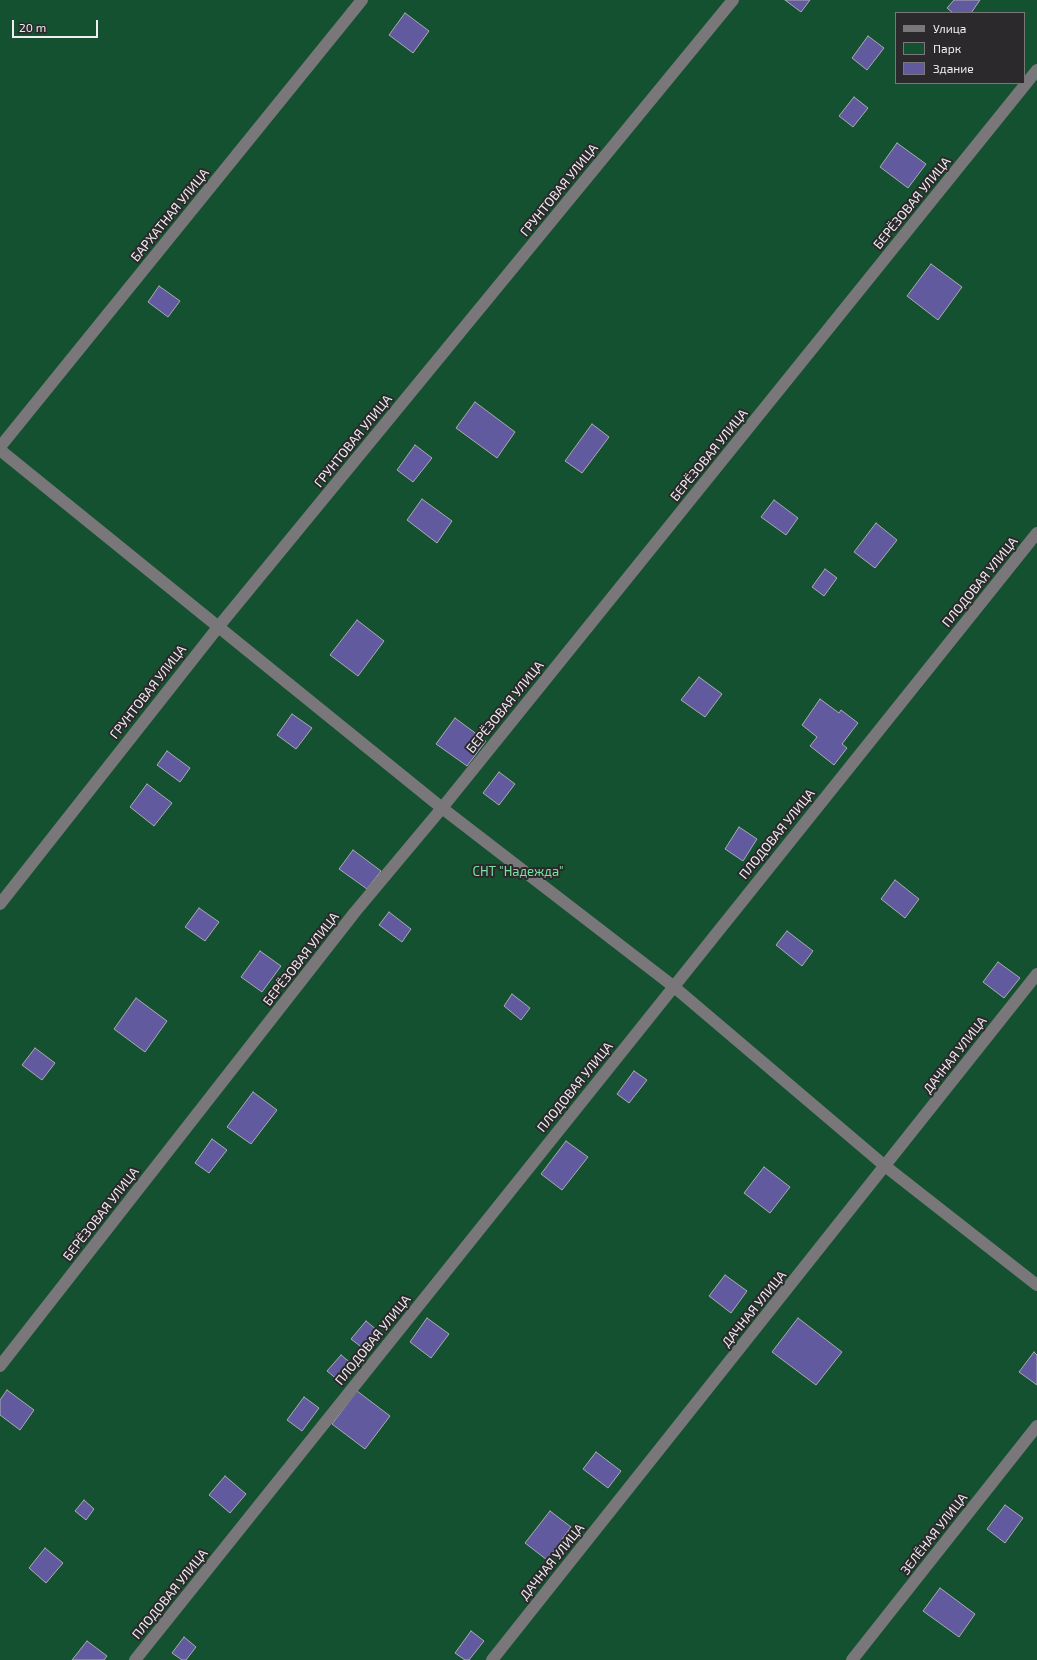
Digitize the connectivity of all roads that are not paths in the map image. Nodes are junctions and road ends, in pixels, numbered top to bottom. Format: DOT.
graph roads {
  1 [pos="362,0"];
  2 [pos="734,0"];
  3 [pos="1037,70"];
  4 [pos="0,447"];
  5 [pos="0,450"];
  6 [pos="1037,533"];
  7 [pos="218,626"];
  8 [pos="442,808"];
  9 [pos="0,904"];
  10 [pos="1037,974"];
  11 [pos="673,986"];
  12 [pos="885,1166"];
  13 [pos="1037,1285"];
  14 [pos="0,1366"];
  15 [pos="1037,1426"];
  16 [pos="135,1660"];
  17 [pos="492,1660"];
  18 [pos="852,1660"];
  1 -- 4 [label="street, БАРХАТНАЯ УЛИЦА"];
  2 -- 7 [label="street, ГРУНТОВАЯ УЛИЦА"];
  3 -- 8 [label="street, БЕРЁЗОВАЯ УЛИЦА"];
  5 -- 7 [label="street"];
  6 -- 11 [label="street, ПЛОДОВАЯ УЛИЦА"];
  7 -- 8 [label="street"];
  7 -- 9 [label="street, ГРУНТОВАЯ УЛИЦА"];
  8 -- 11 [label="street"];
  8 -- 14 [label="street, БЕРЁЗОВАЯ УЛИЦА"];
  10 -- 12 [label="street, ДАЧНАЯ УЛИЦА"];
  11 -- 12 [label="street"];
  11 -- 16 [label="street, ПЛОДОВАЯ УЛИЦА"];
  12 -- 13 [label="street"];
  12 -- 17 [label="street, ДАЧНАЯ УЛИЦА"];
  15 -- 18 [label="street, ЗЕЛЁНАЯ УЛИЦА"];
}
